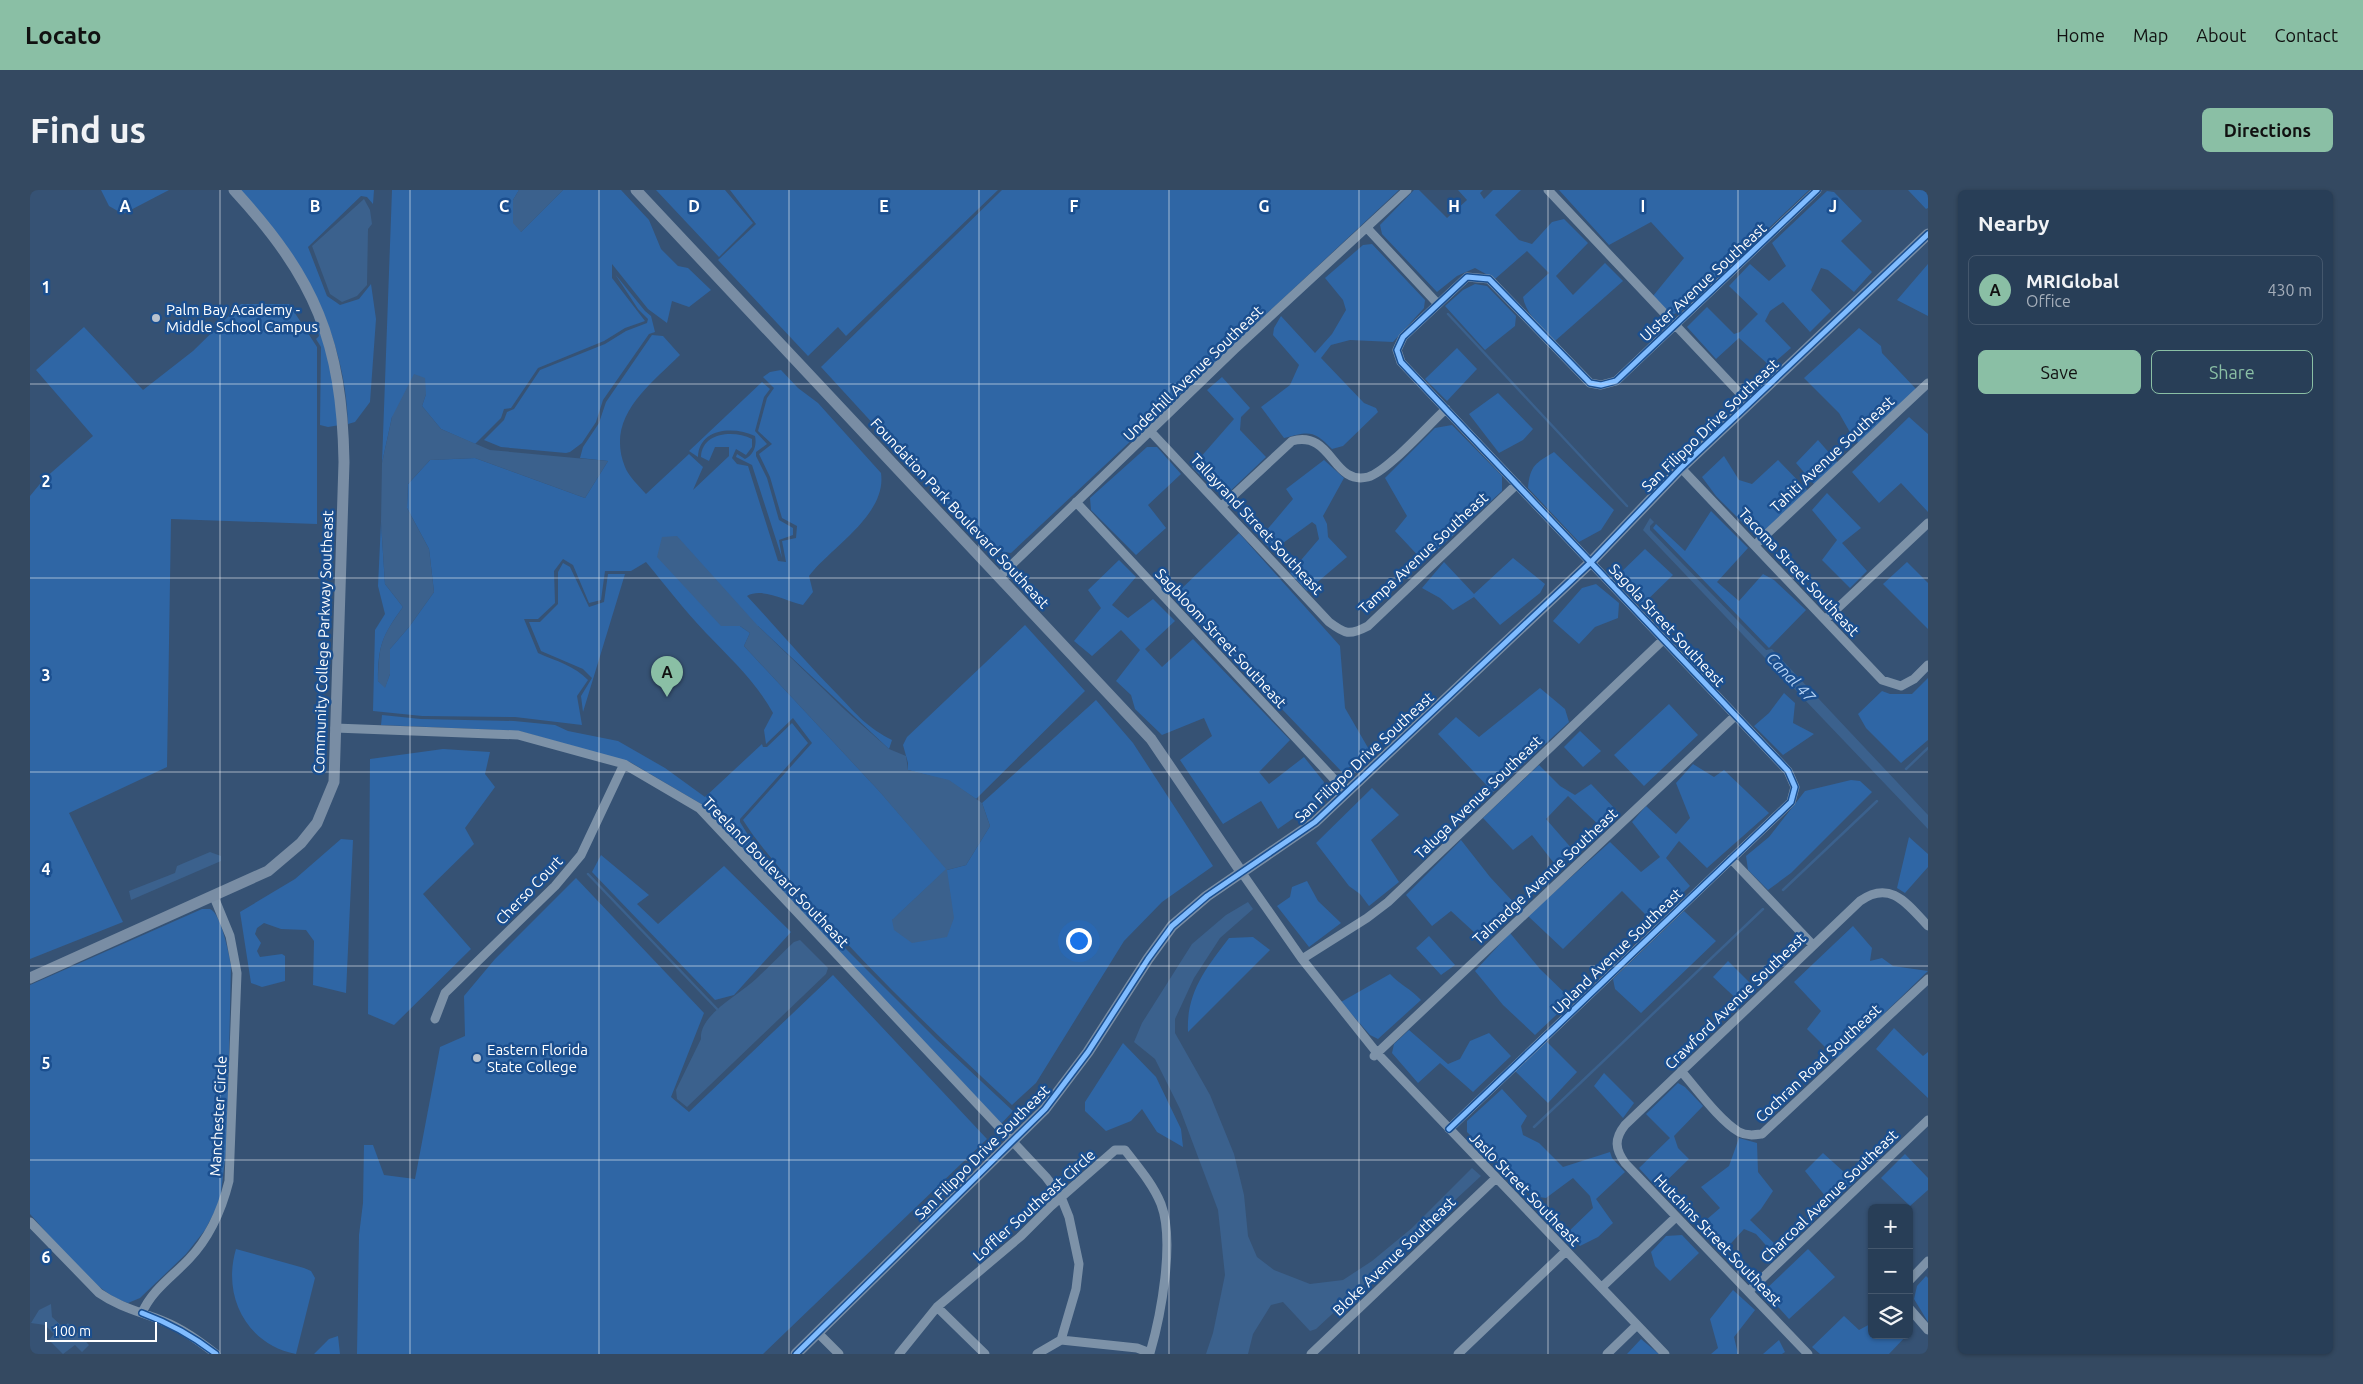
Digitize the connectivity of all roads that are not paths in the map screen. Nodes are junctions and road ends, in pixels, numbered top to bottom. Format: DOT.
graph roads {
  1 [pos="234,190"];
  2 [pos="636,190"];
  3 [pos="1407,190"];
  4 [pos="1548,190"];
  5 [pos="1817,190"];
  6 [pos="1367,228"];
  7 [pos="1928,234"];
  8 [pos="1437,304"];
  9 [pos="1675,325"];
  10 [pos="1928,382"];
  11 [pos="1749,403"];
  12 [pos="1446,409"];
  13 [pos="1151,432"];
  14 [pos="1681,468"];
  15 [pos="1516,484"];
  16 [pos="1076,502"];
  17 [pos="1222,506"];
  18 [pos="1928,523"];
  19 [pos="1755,545"];
  20 [pos="1591,562"];
  21 [pos="999,576"];
  22 [pos="1825,620"];
  23 [pos="1344,633"];
  24 [pos="1663,640"];
  25 [pos="1928,665"];
  26 [pos="1735,716"];
  27 [pos="336,728"];
  28 [pos="624,764"];
  29 [pos="1795,787"];
  30 [pos="1346,792"];
  31 [pos="1732,859"];
  32 [pos="1242,873"];
  33 [pos="214,897"];
  34 [pos="1928,926"];
  35 [pos="1813,945"];
  36 [pos="1302,959"];
  37 [pos="30,978"];
  38 [pos="1928,979"];
  39 [pos="434,1019"];
  40 [pos="1376,1055"];
  41 [pos="1681,1071"];
  42 [pos="1928,1120"];
  43 [pos="1449,1129"];
  44 [pos="1012,1142"];
  45 [pos="1616,1142"];
  46 [pos="1496,1178"];
  47 [pos="1061,1197"];
  48 [pos="1676,1217"];
  49 [pos="30,1222"];
  50 [pos="1566,1251"];
  51 [pos="1928,1262"];
  52 [pos="1913,1277"];
  53 [pos="1602,1287"];
  54 [pos="1749,1291"];
  55 [pos="937,1307"];
  56 [pos="142,1313"];
  57 [pos="1913,1313"];
  58 [pos="1637,1325"];
  59 [pos="1928,1330"];
  60 [pos="818,1333"];
  61 [pos="1061,1340"];
  62 [pos="216,1354"];
  63 [pos="796,1354"];
  64 [pos="839,1354"];
  65 [pos="899,1354"];
  66 [pos="985,1354"];
  67 [pos="1037,1354"];
  68 [pos="1311,1354"];
  69 [pos="1458,1354"];
  70 [pos="1607,1354"];
  71 [pos="1665,1354"];
  72 [pos="1808,1354"];
  1 -- 27 [label="street, Community College Parkway Southeast"];
  2 -- 21 [label="street, Foundation Park Boulevard Southeast"];
  3 -- 6 [label="street, Underhill Avenue Southeast"];
  4 -- 9 [label="street"];
  5 -- 9 [label="street, Ulster Avenue Southeast"];
  6 -- 8 [label="street"];
  6 -- 13 [label="street, Underhill Avenue Southeast"];
  7 -- 11 [label="street, San Filippo Drive Southeast"];
  8 -- 9 [label="street, Ulster Avenue Southeast"];
  8 -- 12 [label="street, Sagola Street Southeast"];
  9 -- 11 [label="street"];
  10 -- 19 [label="street, Tahiti Avenue Southeast"];
  11 -- 14 [label="street, San Filippo Drive Southeast"];
  12 -- 15 [label="street, Sagola Street Southeast"];
  12 -- 17 [label="street"];
  13 -- 16 [label="street, Underhill Avenue Southeast"];
  13 -- 17 [label="street, Tallayrand Street Southeast"];
  14 -- 19 [label="street, Tacoma Street Southeast"];
  14 -- 20 [label="street, San Filippo Drive Southeast"];
  15 -- 20 [label="street, Sagola Street Southeast"];
  15 -- 23 [label="street, Tampa Avenue Southeast"];
  16 -- 21 [label="street, Underhill Avenue Southeast"];
  16 -- 30 [label="street, Sagbloom Street Southeast"];
  17 -- 23 [label="street, Tallayrand Street Southeast"];
  18 -- 22 [label="street"];
  19 -- 22 [label="street, Tacoma Street Southeast"];
  20 -- 24 [label="street, Sagola Street Southeast"];
  20 -- 30 [label="street, San Filippo Drive Southeast"];
  21 -- 32 [label="street, Foundation Park Boulevard Southeast"];
  22 -- 25 [label="street, Tacoma Street Southeast"];
  24 -- 26 [label="street, Sagola Street Southeast"];
  24 -- 36 [label="street, Taluga Avenue Southeast"];
  26 -- 29 [label="street, Sagola Street Southeast"];
  26 -- 40 [label="street, Talmadge Avenue Southeast"];
  27 -- 28 [label="street, Treeland Boulevard Southeast"];
  27 -- 33 [label="street, Community College Parkway Southeast"];
  28 -- 39 [label="street, Cherso Court"];
  28 -- 44 [label="street, Treeland Boulevard Southeast"];
  29 -- 31 [label="street, Upland Avenue Southeast"];
  30 -- 32 [label="street, San Filippo Drive Southeast"];
  31 -- 35 [label="street"];
  31 -- 43 [label="street, Upland Avenue Southeast"];
  32 -- 36 [label="street, Jaslo Street Southeast"];
  32 -- 44 [label="street, San Filippo Drive Southeast"];
  33 -- 37 [label="street, Community College Parkway Southeast"];
  33 -- 56 [label="street, Manchester Circle"];
  34 -- 35 [label="street, Crawford Avenue Southeast"];
  35 -- 41 [label="street, Crawford Avenue Southeast"];
  36 -- 40 [label="street, Jaslo Street Southeast"];
  38 -- 41 [label="street, Cochran Road Southeast"];
  40 -- 43 [label="street, Jaslo Street Southeast"];
  41 -- 45 [label="street, Crawford Avenue Southeast"];
  42 -- 54 [label="street, Charcoal Avenue Southeast"];
  43 -- 46 [label="street, Jaslo Street Southeast"];
  44 -- 47 [label="street, Treeland Boulevard Southeast"];
  44 -- 60 [label="street, San Filippo Drive Southeast"];
  45 -- 48 [label="street, Hutchins Street Southeast"];
  46 -- 50 [label="street, Jaslo Street Southeast"];
  46 -- 68 [label="street, Bloke Avenue Southeast"];
  47 -- 55 [label="street, Loffler Southeast Circle"];
  47 -- 61 [label="street"];
  47 -- 61 [label="street, Loffler Southeast Circle"];
  48 -- 53 [label="street"];
  48 -- 54 [label="street, Hutchins Street Southeast"];
  49 -- 56 [label="street"];
  50 -- 53 [label="street, Jaslo Street Southeast"];
  50 -- 69 [label="street"];
  51 -- 52 [label="street"];
  53 -- 58 [label="street, Jaslo Street Southeast"];
  54 -- 72 [label="street, Hutchins Street Southeast"];
  55 -- 65 [label="street, Loffler Southeast Circle"];
  55 -- 66 [label="street"];
  56 -- 62 [label="street"];
  57 -- 59 [label="street"];
  58 -- 70 [label="street"];
  58 -- 71 [label="street, Jaslo Street Southeast"];
  60 -- 63 [label="street, San Filippo Drive Southeast"];
  60 -- 64 [label="street"];
  61 -- 67 [label="street"];
}
